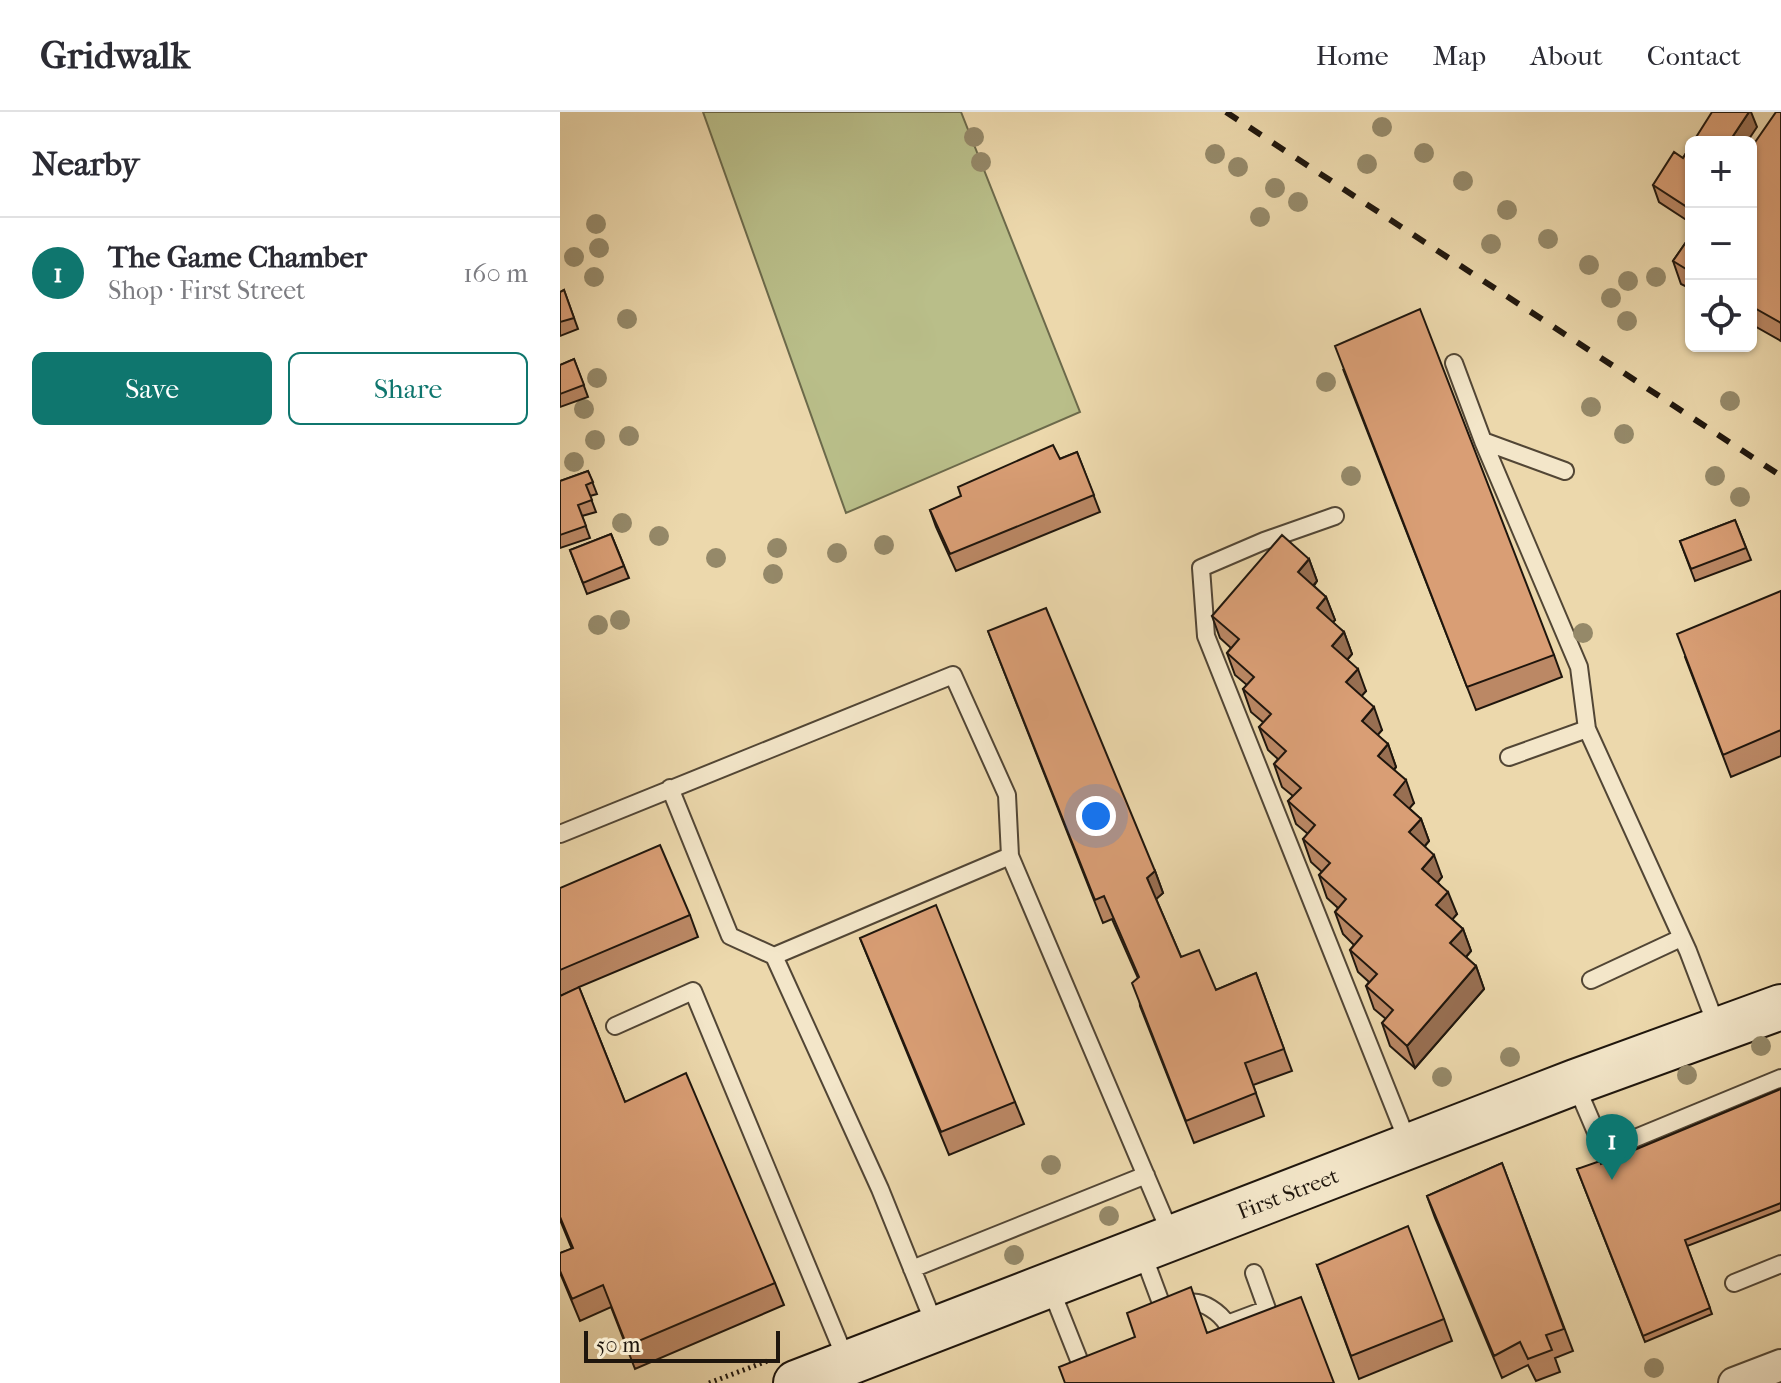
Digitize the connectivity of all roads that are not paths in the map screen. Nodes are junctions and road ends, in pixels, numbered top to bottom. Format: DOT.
graph roads {
  1 [pos="1454,363"];
  2 [pos="1483,441"];
  3 [pos="1565,471"];
  4 [pos="1335,516"];
  5 [pos="1587,729"];
  6 [pos="1509,757"];
  7 [pos="670,788"];
  8 [pos="560,834"];
  9 [pos="1010,856"];
  10 [pos="1681,938"];
  11 [pos="774,956"];
  12 [pos="1591,980"];
  13 [pos="1781,1007"];
  14 [pos="615,1026"];
  15 [pos="1718,1029"];
  16 [pos="1781,1078"];
  17 [pos="1575,1082"];
  18 [pos="1409,1146"];
  19 [pos="1146,1175"];
  20 [pos="1157,1245"];
  21 [pos="1781,1264"];
  22 [pos="912,1269"];
  23 [pos="1254,1273"];
  24 [pos="1734,1283"];
  25 [pos="1049,1286"];
  26 [pos="1227,1324"];
  27 [pos="936,1329"];
  28 [pos="1207,1331"];
  29 [pos="847,1363"];
  30 [pos="1781,1365"];
  31 [pos="788,1370"];
  32 [pos="1083,1370"];
  33 [pos="1734,1383"];
  1 -- 2 [label="lane"];
  2 -- 3 [label="lane"];
  2 -- 5 [label="lane"];
  4 -- 18 [label="lane"];
  5 -- 6 [label="lane"];
  5 -- 10 [label="lane"];
  7 -- 8 [label="lane"];
  7 -- 9 [label="lane"];
  7 -- 11 [label="lane"];
  9 -- 11 [label="lane"];
  9 -- 19 [label="lane"];
  10 -- 12 [label="lane"];
  10 -- 15 [label="lane"];
  11 -- 22 [label="lane"];
  13 -- 15 [label="street, First Street"];
  14 -- 29 [label="lane"];
  15 -- 17 [label="street, First Street"];
  16 -- 17 [label="lane"];
  17 -- 18 [label="street, First Street"];
  18 -- 20 [label="street, First Street"];
  19 -- 20 [label="lane"];
  19 -- 22 [label="lane"];
  20 -- 25 [label="street, First Street"];
  20 -- 26 [label="lane"];
  21 -- 24 [label="lane"];
  22 -- 27 [label="lane"];
  23 -- 26 [label="lane"];
  25 -- 27 [label="street, First Street"];
  25 -- 32 [label="lane"];
  26 -- 28 [label="lane"];
  27 -- 29 [label="street, First Street"];
  29 -- 31 [label="street, First Street"];
  30 -- 33 [label="street"];
}
